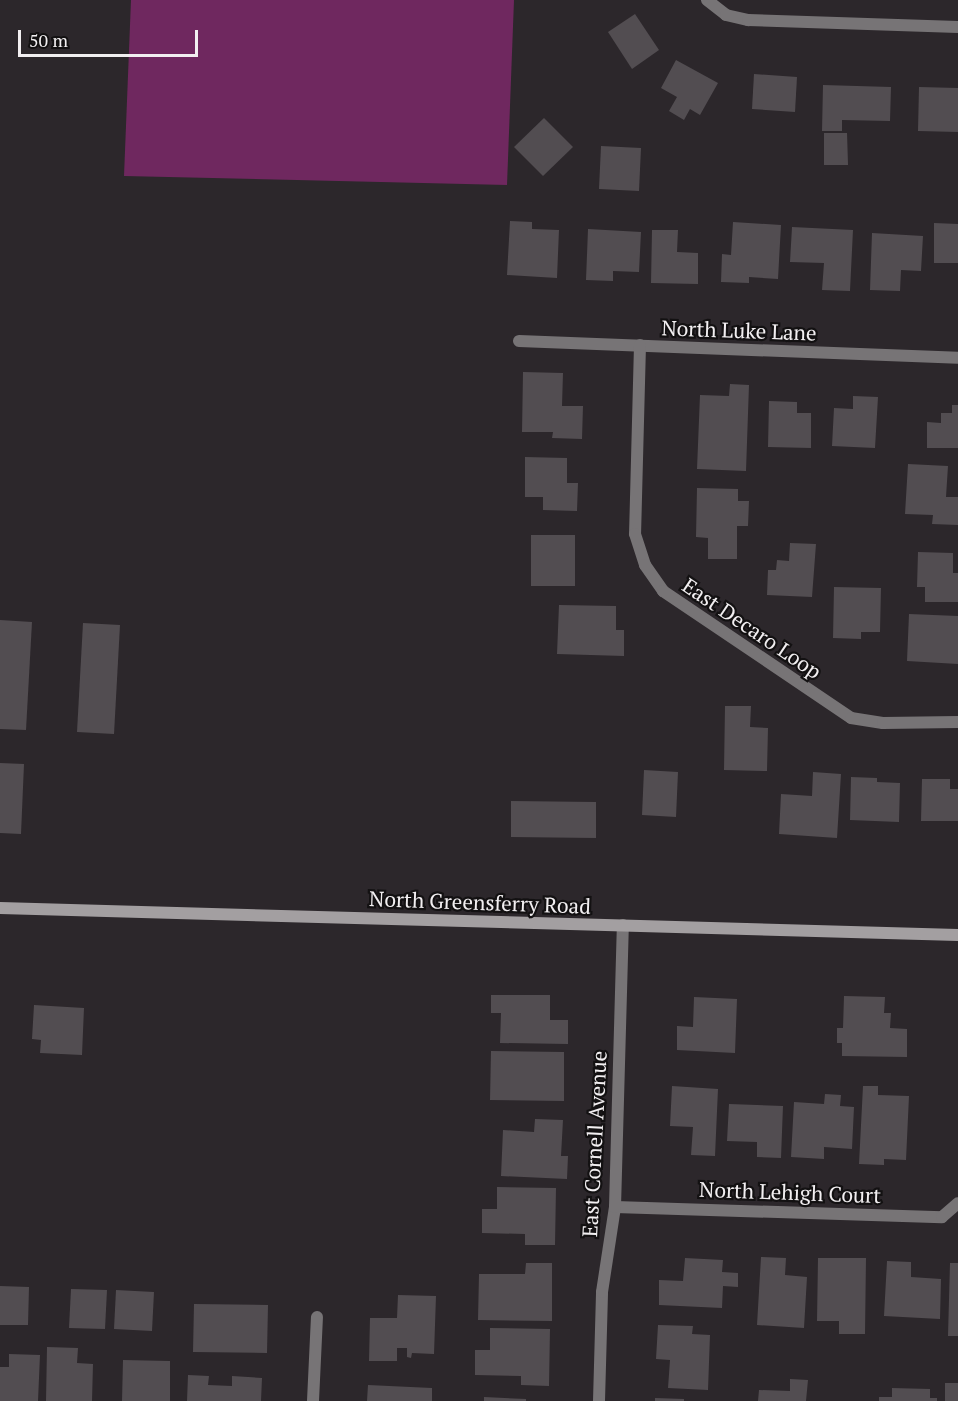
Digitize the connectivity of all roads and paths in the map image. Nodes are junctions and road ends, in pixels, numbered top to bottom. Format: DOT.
graph roads {
  1 [pos="707,0"];
  2 [pos="958,27"];
  3 [pos="519,341"];
  4 [pos="640,345"];
  5 [pos="958,358"];
  6 [pos="958,722"];
  7 [pos="0,908"];
  8 [pos="623,925"];
  9 [pos="958,935"];
  10 [pos="958,1203"];
  11 [pos="615,1207"];
  12 [pos="317,1317"];
  13 [pos="314,1401"];
  14 [pos="599,1401"];
  1 -- 2 [label="street"];
  3 -- 4 [label="street, North Luke Lane"];
  4 -- 5 [label="street, North Luke Lane"];
  4 -- 6 [label="street, East Decaro Loop"];
  7 -- 8 [label="main road, North Greensferry Road"];
  8 -- 9 [label="main road, North Greensferry Road"];
  8 -- 11 [label="street, East Cornell Avenue"];
  10 -- 11 [label="street, North Lehigh Court"];
  11 -- 14 [label="street, East Cornell Avenue"];
  12 -- 13 [label="street"];
}
